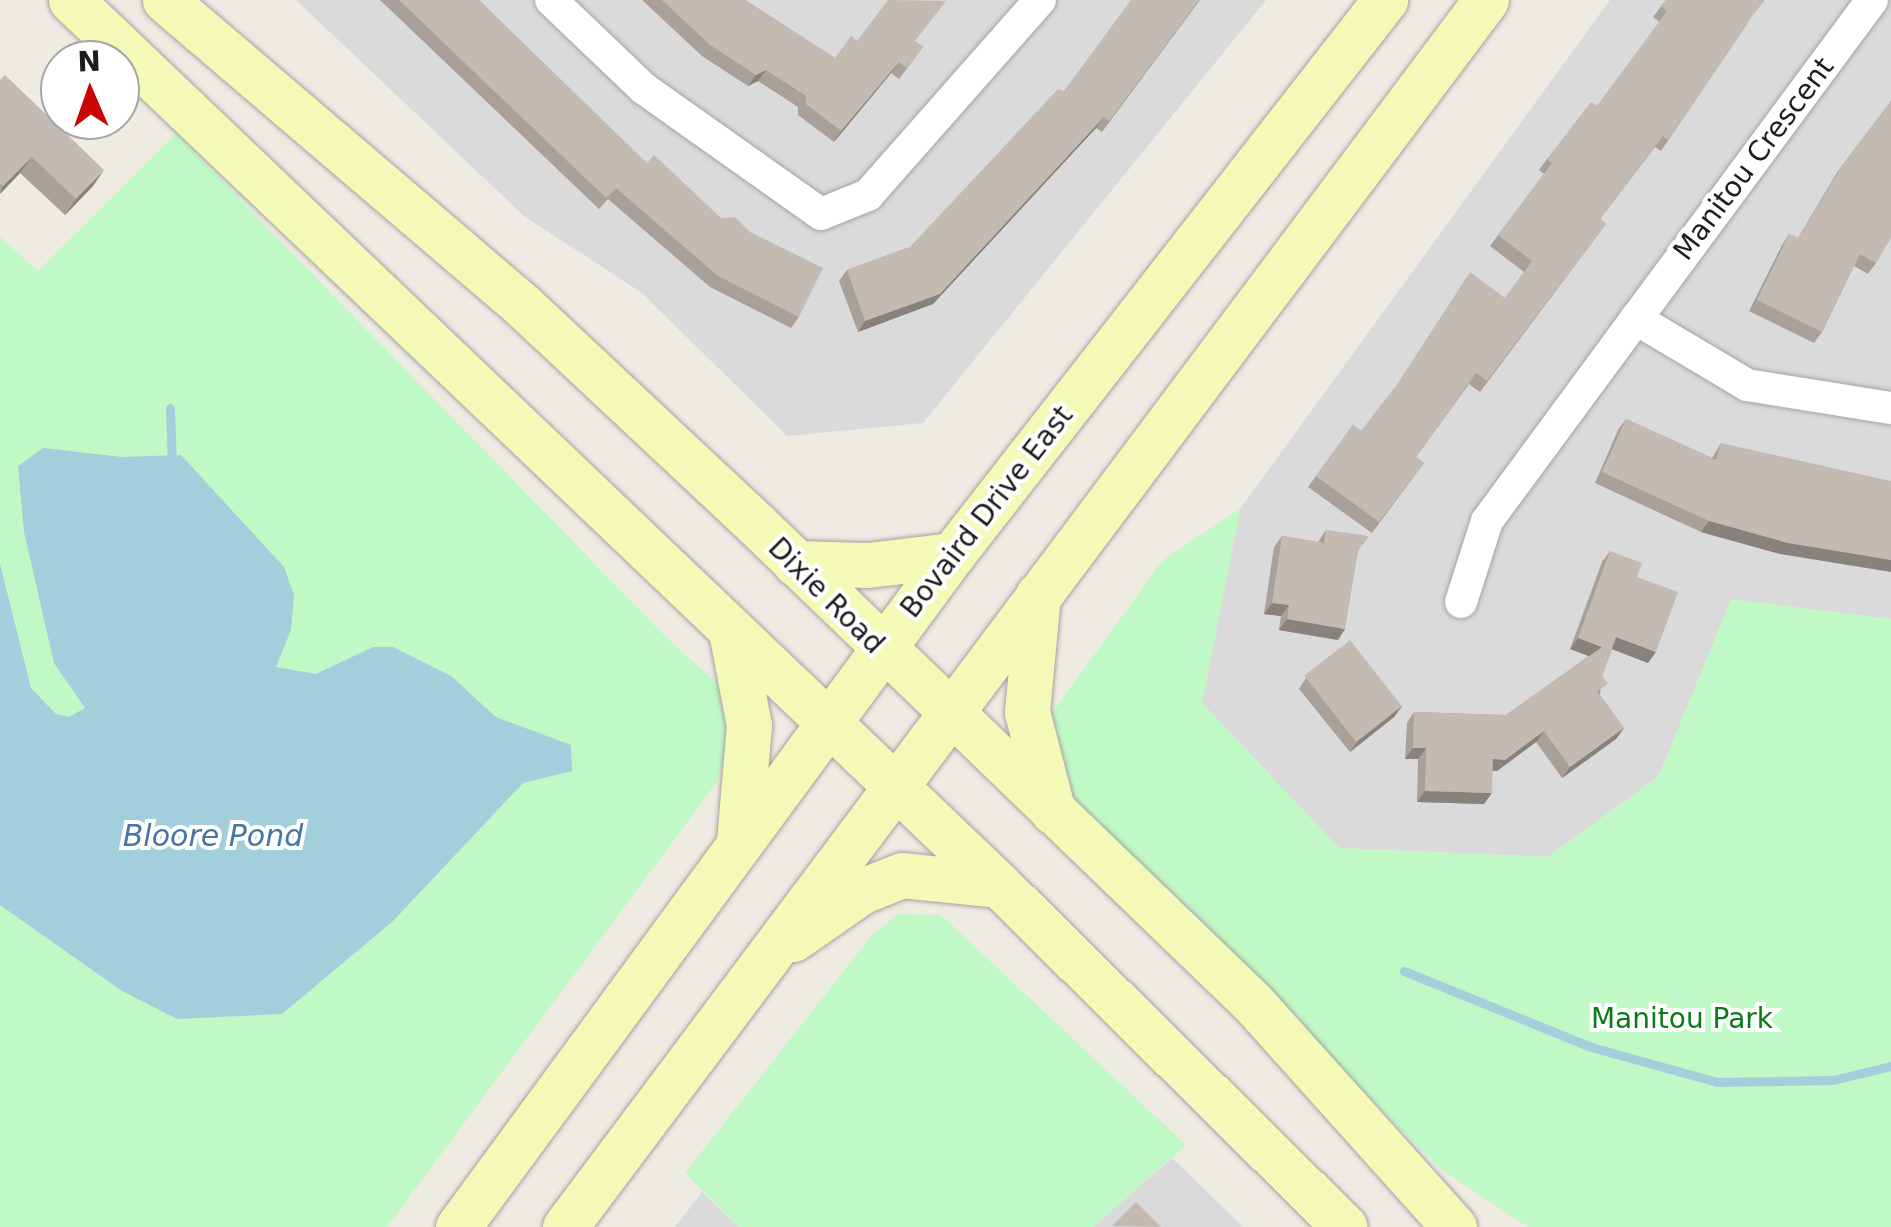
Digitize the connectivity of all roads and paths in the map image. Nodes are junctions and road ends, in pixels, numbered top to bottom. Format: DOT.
graph roads {
  1 [pos="71,0"];
  2 [pos="140,0"];
  3 [pos="165,0"];
  4 [pos="551,0"];
  5 [pos="1040,0"];
  6 [pos="1386,0"];
  7 [pos="1486,0"];
  8 [pos="1872,0"];
  9 [pos="110,35"];
  10 [pos="1636,319"];
  11 [pos="1891,408"];
  12 [pos="952,556"];
  13 [pos="796,564"];
  14 [pos="1038,591"];
  15 [pos="1461,602"];
  16 [pos="731,631"];
  17 [pos="882,652"];
  18 [pos="946,712"];
  19 [pos="828,724"];
  20 [pos="893,788"];
  21 [pos="1054,814"];
  22 [pos="738,846"];
  23 [pos="999,886"];
  24 [pos="766,957"];
  25 [pos="458,1227"];
  26 [pos="564,1227"];
  27 [pos="1345,1227"];
  28 [pos="1454,1227"];
  1 -- 9 [label="main road"];
  2 -- 9 [label="main road"];
  3 -- 13 [label="main road, Dixie Road"];
  4 -- 5 [label="street"];
  6 -- 12 [label="main road, Bovaird Drive East"];
  7 -- 14 [label="main road"];
  8 -- 10 [label="street, Manitou Crescent"];
  9 -- 16 [label="main road"];
  10 -- 11 [label="street"];
  10 -- 15 [label="street, Manitou Crescent"];
  12 -- 13 [label="main road"];
  12 -- 17 [label="main road, Bovaird Drive East"];
  13 -- 17 [label="main road, Dixie Road"];
  14 -- 18 [label="main road"];
  14 -- 21 [label="main road"];
  16 -- 19 [label="main road"];
  16 -- 22 [label="main road"];
  17 -- 18 [label="main road, Dixie Road"];
  17 -- 19 [label="main road, Bovaird Drive East"];
  18 -- 20 [label="main road"];
  18 -- 21 [label="main road, Dixie Road"];
  19 -- 20 [label="main road"];
  19 -- 22 [label="main road, Bovaird Drive East"];
  20 -- 23 [label="main road"];
  20 -- 24 [label="main road"];
  21 -- 28 [label="main road, Dixie Road"];
  22 -- 25 [label="main road, Bovaird Drive East"];
  23 -- 24 [label="main road"];
  23 -- 27 [label="main road"];
  24 -- 26 [label="main road"];
}
